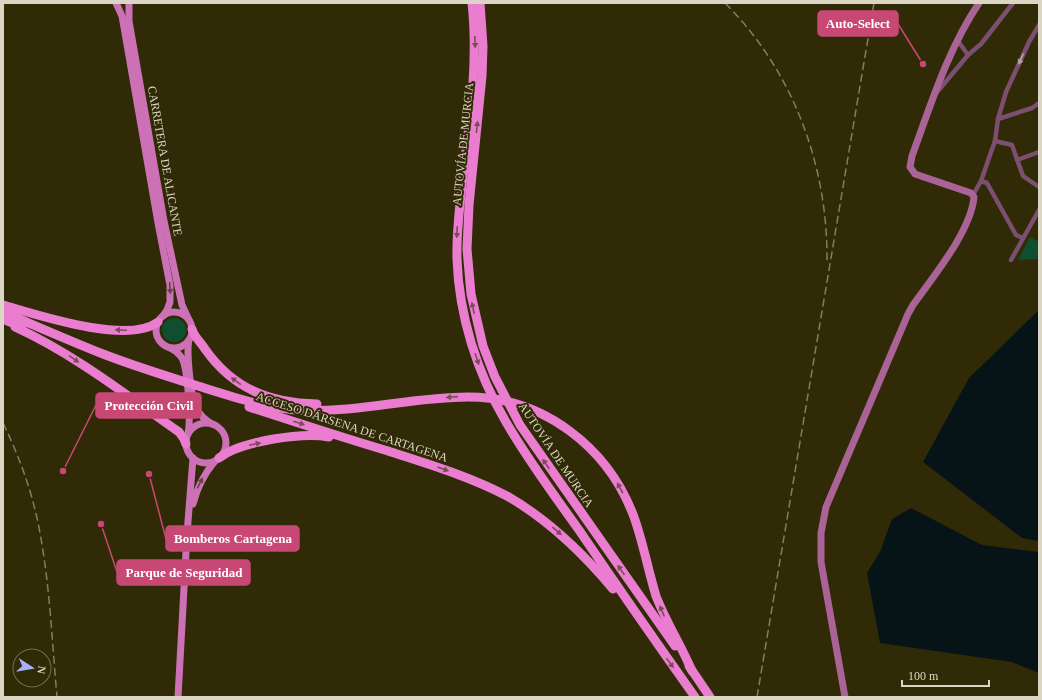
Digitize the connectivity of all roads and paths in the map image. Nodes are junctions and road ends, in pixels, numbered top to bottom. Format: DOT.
graph roads {
  1 [pos="116,3"];
  2 [pos="129,3"];
  3 [pos="472,3"];
  4 [pos="480,3"];
  5 [pos="979,3"];
  6 [pos="1013,3"];
  7 [pos="1039,25"];
  8 [pos="958,41"];
  9 [pos="968,54"];
  10 [pos="934,95"];
  11 [pos="1038,105"];
  12 [pos="998,120"];
  13 [pos="995,141"];
  14 [pos="1039,152"];
  15 [pos="1017,160"];
  16 [pos="469,166"];
  17 [pos="981,181"];
  18 [pos="1039,187"];
  19 [pos="973,195"];
  20 [pos="1039,210"];
  21 [pos="1023,238"];
  22 [pos="1011,260"];
  23 [pos="3,305"];
  24 [pos="3,312"];
  25 [pos="161,319"];
  26 [pos="3,320"];
  27 [pos="191,329"];
  28 [pos="167,346"];
  29 [pos="180,383"];
  30 [pos="199,388"];
  31 [pos="424,400"];
  32 [pos="215,426"];
  33 [pos="186,441"];
  34 [pos="406,457"];
  35 [pos="193,458"];
  36 [pos="217,459"];
  37 [pos="187,534"];
  38 [pos="648,631"];
  39 [pos="692,670"];
  40 [pos="178,697"];
  41 [pos="695,697"];
  42 [pos="710,697"];
  43 [pos="845,697"];
  1 -- 25 [label="main road, CARRETERA DE ALICANTE, one-way"];
  2 -- 27 [label="main road, CARRETERA DE ALICANTE"];
  3 -- 16 [label="highway, AUTOVÍA DE MURCIA, one-way"];
  16 -- 4 [label="highway, AUTOVÍA DE MURCIA, one-way"];
  5 -- 8 [label="main road"];
  6 -- 9 [label="street"];
  7 -- 12 [label="street, one-way"];
  8 -- 9 [label="street"];
  8 -- 10 [label="main road"];
  9 -- 10 [label="street"];
  10 -- 19 [label="main road"];
  11 -- 12 [label="street"];
  12 -- 13 [label="street"];
  13 -- 15 [label="street"];
  13 -- 17 [label="street"];
  14 -- 15 [label="street"];
  15 -- 18 [label="street"];
  16 -- 38 [label="highway, AUTOVÍA DE MURCIA, one-way"];
  39 -- 16 [label="highway, AUTOVÍA DE MURCIA, one-way"];
  17 -- 19 [label="street"];
  17 -- 21 [label="street"];
  19 -- 43 [label="main road"];
  20 -- 21 [label="street"];
  21 -- 22 [label="street"];
  25 -- 23 [label="highway, one-way"];
  24 -- 29 [label="highway, ACCESO DÁRSENA DE CARTAGENA"];
  25 -- 27 [label="main road"];
  25 -- 28 [label="main road"];
  26 -- 29 [label="highway, ACCESO DÁRSENA DE CARTAGENA"];
  26 -- 33 [label="highway, one-way"];
  27 -- 28 [label="main road"];
  31 -- 27 [label="highway, one-way"];
  27 -- 32 [label="main road, CARRETERA DE ALICANTE"];
  28 -- 33 [label="main road"];
  29 -- 30 [label="highway, ACCESO DÁRSENA DE CARTAGENA"];
  30 -- 31 [label="highway, ACCESO DÁRSENA DE CARTAGENA"];
  30 -- 34 [label="highway, ACCESO DÁRSENA DE CARTAGENA, one-way"];
  39 -- 31 [label="highway, ACCESO DÁRSENA DE CARTAGENA, one-way"];
  32 -- 33 [label="main road"];
  32 -- 36 [label="main road"];
  33 -- 35 [label="main road"];
  36 -- 34 [label="highway, one-way"];
  34 -- 38 [label="highway, ACCESO DÁRSENA DE CARTAGENA, one-way"];
  35 -- 36 [label="main road"];
  35 -- 37 [label="main road"];
  37 -- 36 [label="main road, one-way"];
  37 -- 40 [label="main road"];
  38 -- 41 [label="highway, AUTOVÍA DE MURCIA, one-way"];
  39 -- 42 [label="highway, AUTOVÍA DE MURCIA"];
}
